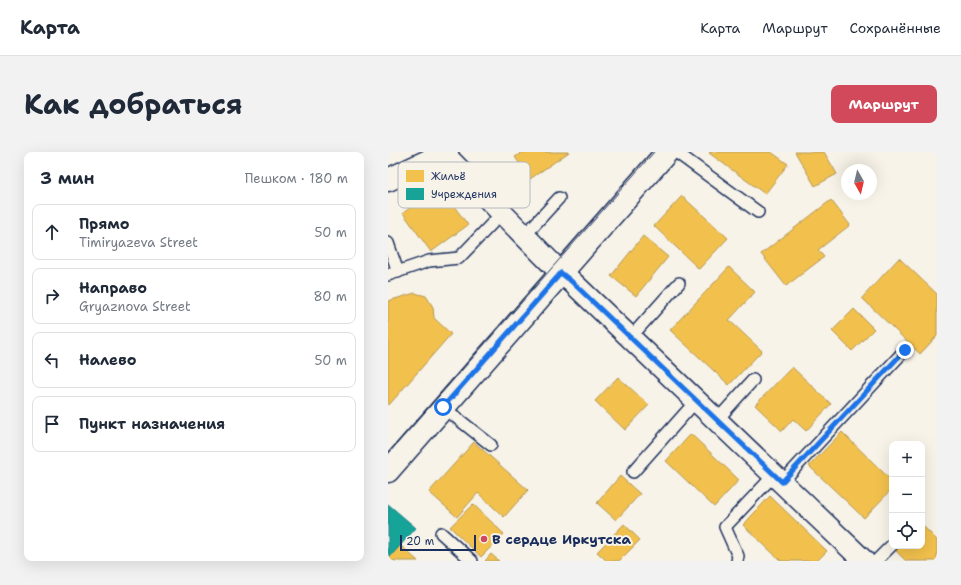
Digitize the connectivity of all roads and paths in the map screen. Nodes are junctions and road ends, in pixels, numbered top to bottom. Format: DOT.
graph roads {
  1 [pos="667,152"];
  2 [pos="676,152"];
  3 [pos="444,153"];
  4 [pos="425,162"];
  5 [pos="453,162"];
  6 [pos="398,175"];
  7 [pos="388,180"];
  8 [pos="559,198"];
  9 [pos="497,208"];
  10 [pos="758,212"];
  11 [pos="502,213"];
  12 [pos="524,236"];
  13 [pos="388,243"];
  14 [pos="561,273"];
  15 [pos="393,274"];
  16 [pos="679,283"];
  17 [pos="630,338"];
  18 [pos="905,350"];
  19 [pos="753,380"];
  20 [pos="696,401"];
  21 [pos="443,407"];
  22 [pos="717,420"];
  23 [pos="491,445"];
  24 [pos="388,471"];
  25 [pos="633,472"];
  26 [pos="778,478"];
  27 [pos="441,533"];
  28 [pos="889,548"];
  29 [pos="472,561"];
  30 [pos="738,561"];
  31 [pos="864,561"];
  32 [pos="876,561"];
  1 -- 14 [label="street"];
  2 -- 10 [label="lane"];
  3 -- 4 [label="street"];
  3 -- 5 [label="street"];
  6 -- 7 [label="street"];
  8 -- 12 [label="lane"];
  9 -- 11 [label="street"];
  11 -- 12 [label="street"];
  11 -- 15 [label="lane"];
  12 -- 14 [label="street"];
  13 -- 15 [label="lane"];
  14 -- 17 [label="street"];
  14 -- 21 [label="street"];
  16 -- 17 [label="lane"];
  17 -- 20 [label="street"];
  18 -- 26 [label="lane"];
  19 -- 22 [label="lane"];
  20 -- 22 [label="street"];
  20 -- 25 [label="lane"];
  21 -- 23 [label="lane"];
  21 -- 24 [label="street"];
  22 -- 26 [label="street"];
  26 -- 30 [label="lane"];
  26 -- 31 [label="street"];
  27 -- 29 [label="lane"];
  28 -- 32 [label="lane"];
}
